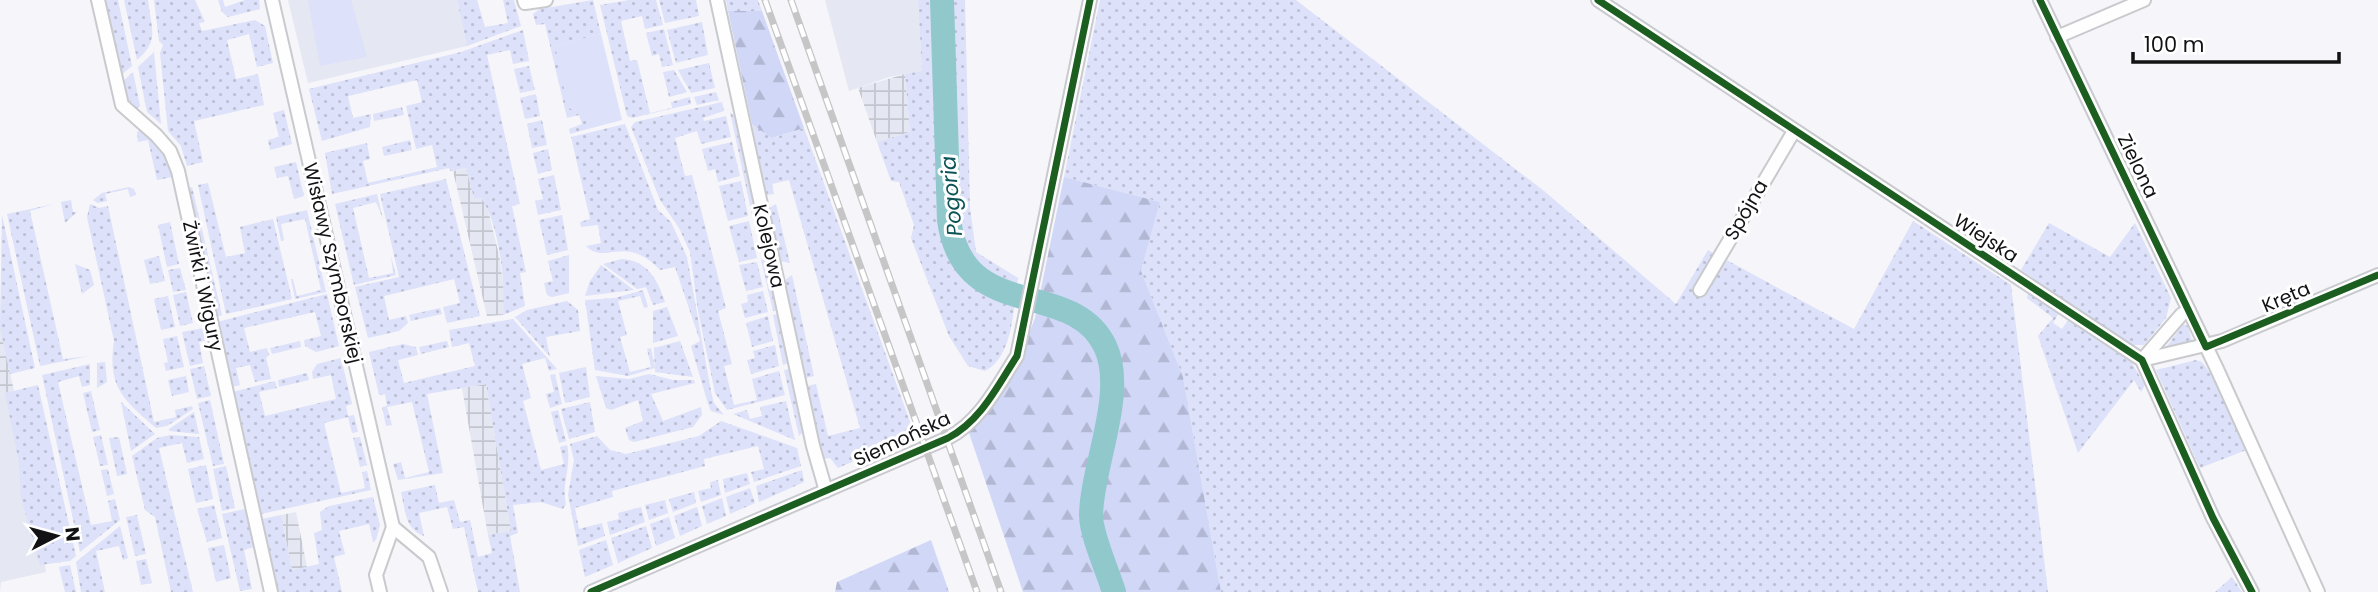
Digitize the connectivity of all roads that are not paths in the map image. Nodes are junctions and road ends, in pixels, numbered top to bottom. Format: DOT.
graph roads {
  1 [pos="98,0"];
  2 [pos="272,0"];
  3 [pos="524,0"];
  4 [pos="546,0"];
  5 [pos="718,0"];
  6 [pos="1090,0"];
  7 [pos="1598,0"];
  8 [pos="2040,0"];
  9 [pos="2144,0"];
  10 [pos="2057,37"];
  11 [pos="1794,131"];
  12 [pos="2378,275"];
  13 [pos="1700,290"];
  14 [pos="2189,311"];
  15 [pos="2206,347"];
  16 [pos="2142,360"];
  17 [pos="826,491"];
  18 [pos="393,527"];
  19 [pos="271,592"];
  20 [pos="380,592"];
  21 [pos="441,592"];
  22 [pos="591,592"];
  23 [pos="2252,592"];
  24 [pos="2318,592"];
  1 -- 19 [label="street, Żwirki i Wigury"];
  2 -- 18 [label="street, Wisławy Szymborskiej"];
  3 -- 4 [label="street"];
  5 -- 17 [label="street, Kolejowa"];
  6 -- 17 [label="street, Siemońska"];
  7 -- 11 [label="street, Wiejska"];
  8 -- 10 [label="street, Zielona"];
  9 -- 10 [label="street"];
  10 -- 14 [label="street, Zielona"];
  11 -- 13 [label="street, Spójna"];
  11 -- 16 [label="street, Wiejska"];
  12 -- 15 [label="street, Kręta"];
  14 -- 15 [label="street, Zielona"];
  14 -- 16 [label="street"];
  15 -- 16 [label="street, Kręta"];
  15 -- 24 [label="street, Zielona"];
  16 -- 23 [label="street"];
  17 -- 22 [label="street, Siemońska"];
  18 -- 20 [label="street"];
  18 -- 21 [label="street"];
}
